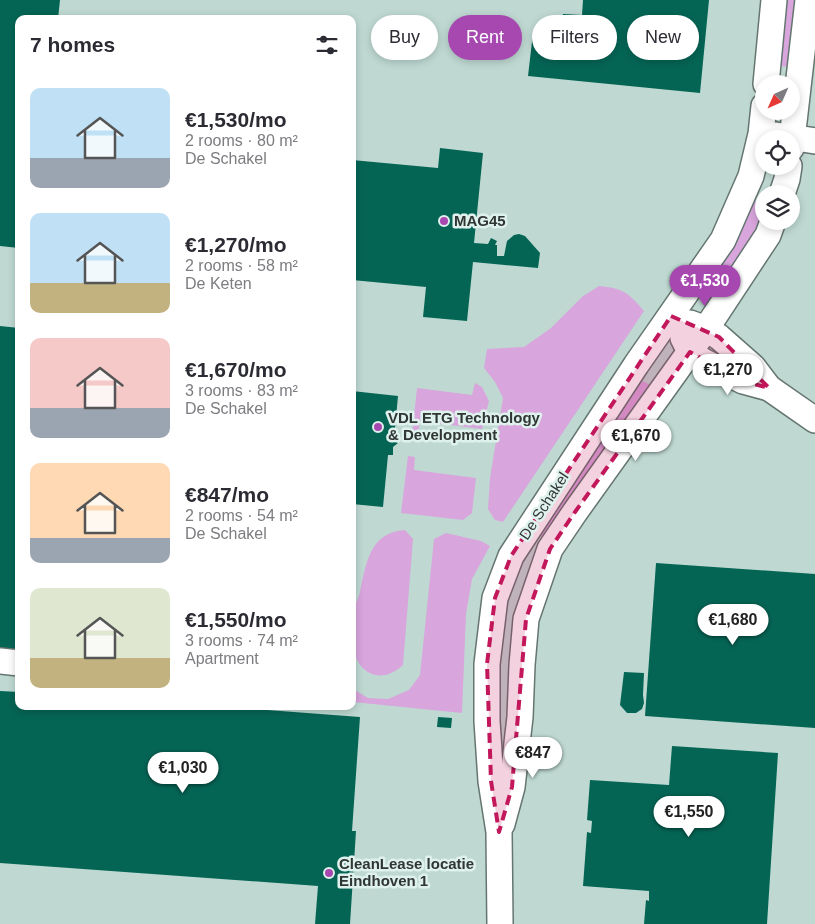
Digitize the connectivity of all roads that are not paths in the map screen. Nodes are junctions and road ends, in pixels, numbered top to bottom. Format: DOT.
graph roads {
  1 [pos="774,0"];
  2 [pos="808,0"];
  3 [pos="767,75"];
  4 [pos="800,142"];
  5 [pos="755,159"];
  6 [pos="770,230"];
  7 [pos="665,311"];
  8 [pos="706,329"];
  9 [pos="690,352"];
  10 [pos="774,382"];
  11 [pos="815,420"];
  12 [pos="0,661"];
  13 [pos="15,663"];
  14 [pos="499,832"];
  15 [pos="500,924"];
  1 -- 3 [label="street"];
  2 -- 4 [label="street"];
  5 -- 7 [label="street, De Schakel"];
  6 -- 8 [label="street, De Schakel"];
  7 -- 8 [label="street"];
  7 -- 9 [label="street"];
  7 -- 14 [label="street, De Schakel"];
  8 -- 9 [label="street, De Schakel"];
  8 -- 10 [label="street"];
  9 -- 10 [label="street"];
  9 -- 14 [label="street, De Schakel"];
  10 -- 11 [label="street"];
  12 -- 13 [label="street"];
  14 -- 15 [label="street, De Schakel"];
}
